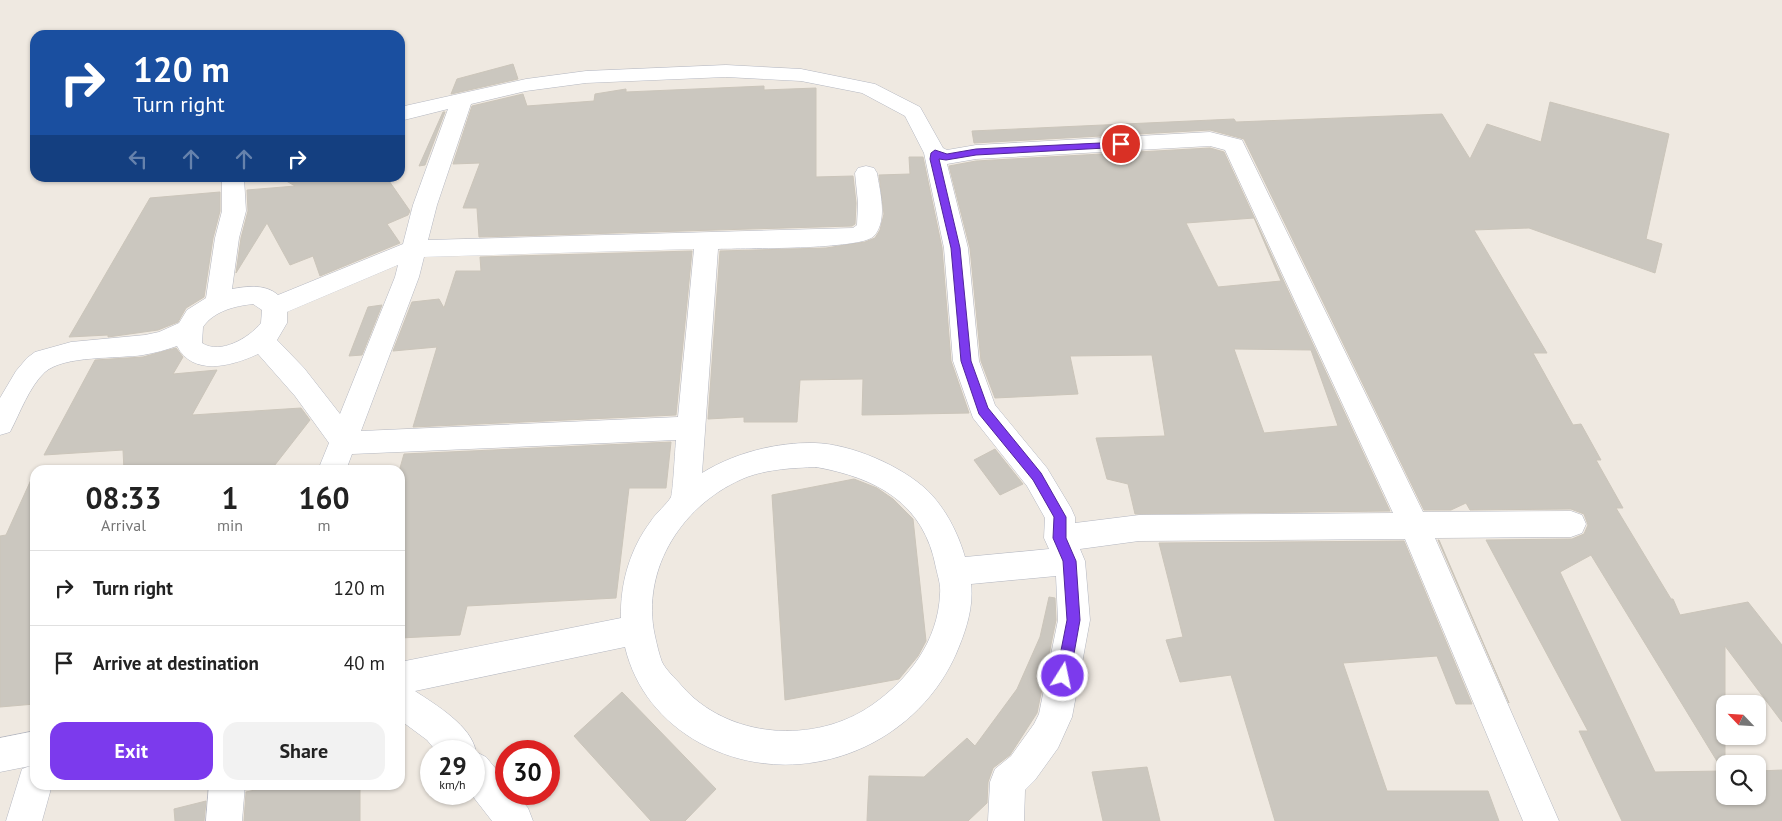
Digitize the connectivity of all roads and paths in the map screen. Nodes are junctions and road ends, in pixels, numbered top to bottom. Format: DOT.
graph roads {
  1 [pos="463,98"];
  2 [pos="405,113"];
  3 [pos="935,153"];
  4 [pos="866,173"];
  5 [pos="233,182"];
  6 [pos="707,241"];
  7 [pos="413,249"];
  8 [pos="218,302"];
  9 [pos="275,307"];
  10 [pos="189,330"];
  11 [pos="260,340"];
  12 [pos="0,424"];
  13 [pos="692,428"];
  14 [pos="344,442"];
  15 [pos="334,465"];
  16 [pos="685,501"];
  17 [pos="1571,524"];
  18 [pos="1414,525"];
  19 [pos="1064,549"];
  20 [pos="953,572"];
  21 [pos="636,630"];
  22 [pos="405,677"];
  23 [pos="405,704"];
  24 [pos="449,740"];
  25 [pos="30,749"];
  26 [pos="0,755"];
  27 [pos="485,783"];
  28 [pos="33,790"];
  29 [pos="227,790"];
  30 [pos="24,821"];
  31 [pos="224,821"];
  32 [pos="515,821"];
  33 [pos="1006,821"];
  34 [pos="1542,821"];
  1 -- 2 [label="street"];
  1 -- 3 [label="street"];
  1 -- 7 [label="street"];
  3 -- 18 [label="street"];
  3 -- 19 [label="street"];
  4 -- 6 [label="street"];
  5 -- 8 [label="street"];
  6 -- 7 [label="street"];
  6 -- 13 [label="street"];
  7 -- 9 [label="street"];
  7 -- 14 [label="street"];
  8 -- 9 [label="street"];
  8 -- 10 [label="street"];
  9 -- 11 [label="street"];
  10 -- 11 [label="street"];
  10 -- 12 [label="street"];
  11 -- 14 [label="street"];
  13 -- 14 [label="street"];
  13 -- 16 [label="street"];
  14 -- 15 [label="street"];
  16 -- 20 [label="street"];
  16 -- 21 [label="street"];
  17 -- 18 [label="street"];
  18 -- 19 [label="street"];
  18 -- 34 [label="street"];
  19 -- 20 [label="street"];
  19 -- 33 [label="street"];
  20 -- 21 [label="street"];
  21 -- 22 [label="street"];
  23 -- 24 [label="street"];
  25 -- 26 [label="street"];
  27 -- 32 [label="street"];
  28 -- 30 [label="street"];
  29 -- 31 [label="street"];
}
